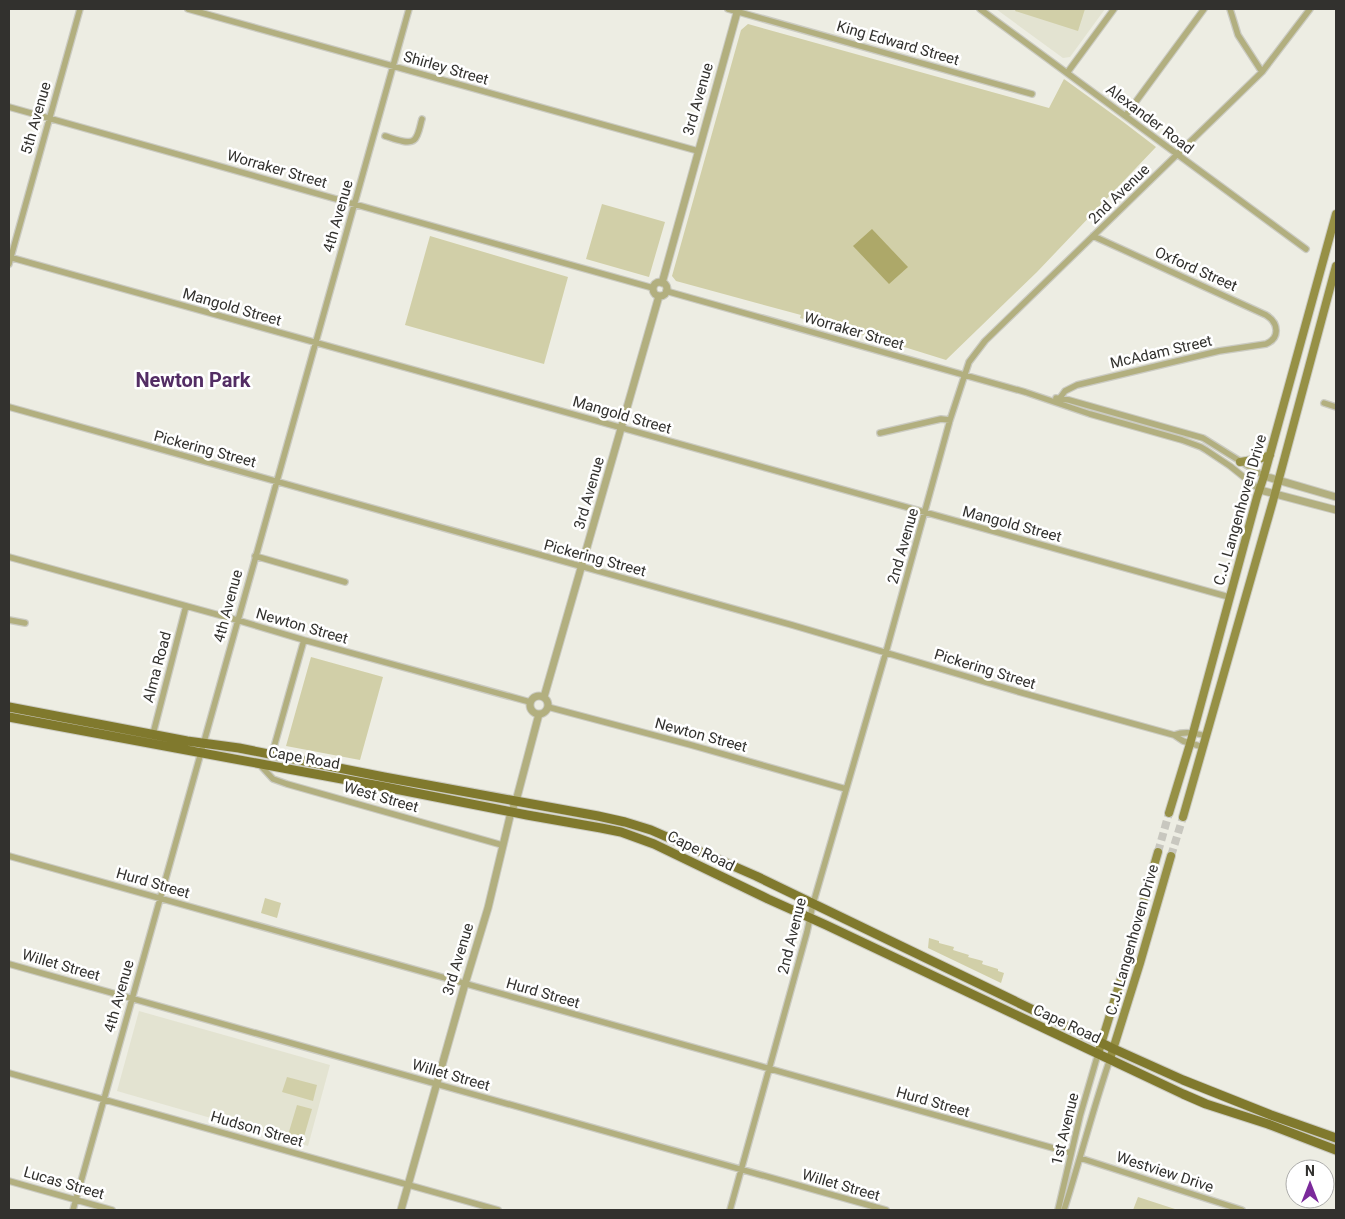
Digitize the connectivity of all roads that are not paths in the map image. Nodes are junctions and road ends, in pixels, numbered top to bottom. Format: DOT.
graph roads {
  1 [pos="80,9"];
  2 [pos="188,9"];
  3 [pos="409,9"];
  4 [pos="728,9"];
  5 [pos="980,9"];
  6 [pos="1114,9"];
  7 [pos="1204,9"];
  8 [pos="1230,9"];
  9 [pos="1310,9"];
  10 [pos="738,10"];
  11 [pos="393,66"];
  12 [pos="1262,72"];
  13 [pos="1067,73"];
  14 [pos="1032,94"];
  15 [pos="9,107"];
  16 [pos="1126,116"];
  17 [pos="49,119"];
  18 [pos="422,119"];
  19 [pos="385,136"];
  20 [pos="698,151"];
  21 [pos="1177,154"];
  22 [pos="354,204"];
  23 [pos="1336,214"];
  24 [pos="1093,236"];
  25 [pos="1306,249"];
  26 [pos="9,259"];
  27 [pos="1336,266"];
  28 [pos="662,283"];
  29 [pos="654,288"];
  30 [pos="666,291"];
  31 [pos="659,296"];
  32 [pos="1275,335"];
  33 [pos="315,343"];
  34 [pos="964,375"];
  35 [pos="1058,400"];
  36 [pos="1324,402"];
  37 [pos="9,407"];
  38 [pos="1336,407"];
  39 [pos="950,420"];
  40 [pos="621,428"];
  41 [pos="880,433"];
  42 [pos="1270,455"];
  43 [pos="1240,462"];
  44 [pos="1264,476"];
  45 [pos="1278,480"];
  46 [pos="277,482"];
  47 [pos="1260,490"];
  48 [pos="1274,493"];
  49 [pos="1336,497"];
  50 [pos="1336,510"];
  51 [pos="925,513"];
  52 [pos="255,556"];
  53 [pos="9,557"];
  54 [pos="582,567"];
  55 [pos="345,582"];
  56 [pos="1229,598"];
  57 [pos="186,606"];
  58 [pos="9,620"];
  59 [pos="237,620"];
  60 [pos="24,623"];
  61 [pos="304,640"];
  62 [pos="886,652"];
  63 [pos="544,697"];
  64 [pos="530,702"];
  65 [pos="9,707"];
  66 [pos="548,708"];
  67 [pos="539,714"];
  68 [pos="9,717"];
  69 [pos="1192,732"];
  70 [pos="152,734"];
  71 [pos="1174,735"];
  72 [pos="1206,736"];
  73 [pos="204,743"];
  74 [pos="1190,744"];
  75 [pos="1203,747"];
  76 [pos="201,754"];
  77 [pos="272,754"];
  78 [pos="258,764"];
  79 [pos="846,789"];
  80 [pos="516,801"];
  81 [pos="511,812"];
  82 [pos="1170,813"];
  83 [pos="1183,816"];
  84 [pos="502,844"];
  85 [pos="1158,852"];
  86 [pos="9,856"];
  87 [pos="1171,856"];
  88 [pos="160,898"];
  89 [pos="813,904"];
  90 [pos="810,918"];
  91 [pos="9,964"];
  92 [pos="465,984"];
  93 [pos="131,998"];
  94 [pos="1101,1043"];
  95 [pos="1114,1049"];
  96 [pos="1098,1054"];
  97 [pos="1110,1059"];
  98 [pos="770,1069"];
  99 [pos="9,1073"];
  100 [pos="437,1084"];
  101 [pos="103,1099"];
  102 [pos="1336,1138"];
  103 [pos="1336,1150"];
  104 [pos="1071,1153"];
  105 [pos="1080,1158"];
  106 [pos="742,1170"];
  107 [pos="9,1181"];
  108 [pos="408,1185"];
  109 [pos="76,1200"];
  110 [pos="73,1210"];
  111 [pos="112,1210"];
  112 [pos="401,1210"];
  113 [pos="498,1210"];
  114 [pos="730,1210"];
  115 [pos="886,1210"];
  116 [pos="1058,1210"];
  117 [pos="1064,1210"];
  118 [pos="1242,1210"];
  1 -- 17 [label="street, 5th Avenue"];
  2 -- 11 [label="street, Shirley Street"];
  3 -- 11 [label="street, 4th Avenue"];
  4 -- 10 [label="street, King Edward Street"];
  5 -- 13 [label="street, Alexander Road"];
  6 -- 13 [label="street"];
  7 -- 16 [label="street"];
  8 -- 12 [label="street"];
  9 -- 12 [label="street, 2nd Avenue"];
  10 -- 14 [label="street, King Edward Street"];
  10 -- 20 [label="street, 3rd Avenue"];
  11 -- 20 [label="street, Shirley Street"];
  11 -- 22 [label="street, 4th Avenue"];
  12 -- 21 [label="street, 2nd Avenue"];
  13 -- 16 [label="street, Alexander Road"];
  15 -- 17 [label="street, Worraker Street"];
  16 -- 21 [label="street, Alexander Road"];
  17 -- 22 [label="street, Worraker Street"];
  17 -- 26 [label="street, 5th Avenue"];
  18 -- 19 [label="street"];
  20 -- 28 [label="street, 3rd Avenue"];
  21 -- 24 [label="street, 2nd Avenue"];
  21 -- 25 [label="street, Alexander Road"];
  22 -- 29 [label="street, Worraker Street"];
  22 -- 33 [label="street, 4th Avenue"];
  23 -- 42 [label="main road, C.J. Langenhoven Drive"];
  24 -- 32 [label="street, Oxford Street"];
  24 -- 34 [label="street, 2nd Avenue"];
  26 -- 33 [label="street, Mangold Street"];
  27 -- 45 [label="main road, C.J. Langenhoven Drive"];
  28 -- 29 [label="street"];
  28 -- 30 [label="street"];
  29 -- 31 [label="street"];
  30 -- 31 [label="street"];
  30 -- 34 [label="street, Worraker Street"];
  31 -- 40 [label="street, 3rd Avenue"];
  32 -- 35 [label="street, McAdam Street"];
  33 -- 40 [label="street, Mangold Street"];
  33 -- 46 [label="street, 4th Avenue"];
  34 -- 35 [label="street, Worraker Street"];
  34 -- 39 [label="street, 2nd Avenue"];
  35 -- 43 [label="street, Worraker Street"];
  35 -- 47 [label="street, Worraker Street"];
  36 -- 38 [label="street"];
  37 -- 46 [label="street, Pickering Street"];
  39 -- 41 [label="street"];
  39 -- 51 [label="street, 2nd Avenue"];
  40 -- 51 [label="street, Mangold Street"];
  40 -- 54 [label="street, 3rd Avenue"];
  42 -- 43 [label="main road"];
  42 -- 44 [label="main road, C.J. Langenhoven Drive"];
  43 -- 44 [label="street, Worraker Street"];
  44 -- 45 [label="street"];
  44 -- 47 [label="main road, C.J. Langenhoven Drive"];
  45 -- 48 [label="main road, C.J. Langenhoven Drive"];
  45 -- 49 [label="street"];
  46 -- 52 [label="street, 4th Avenue"];
  46 -- 54 [label="street, Pickering Street"];
  47 -- 48 [label="street"];
  47 -- 56 [label="main road, C.J. Langenhoven Drive"];
  48 -- 50 [label="street"];
  48 -- 72 [label="main road, C.J. Langenhoven Drive"];
  51 -- 56 [label="street, Mangold Street"];
  51 -- 62 [label="street, 2nd Avenue"];
  52 -- 55 [label="street"];
  52 -- 59 [label="street, 4th Avenue"];
  53 -- 57 [label="street, Newton Street"];
  54 -- 62 [label="street, Pickering Street"];
  54 -- 63 [label="street, 3rd Avenue"];
  56 -- 69 [label="main road, C.J. Langenhoven Drive"];
  57 -- 59 [label="street, Newton Street"];
  57 -- 70 [label="street, Alma Road"];
  58 -- 60 [label="street"];
  59 -- 61 [label="street, Newton Street"];
  59 -- 73 [label="street, 4th Avenue"];
  61 -- 64 [label="street, Newton Street"];
  61 -- 77 [label="street"];
  62 -- 71 [label="street, Pickering Street"];
  62 -- 79 [label="street, 2nd Avenue"];
  63 -- 64 [label="street"];
  63 -- 66 [label="street"];
  64 -- 67 [label="street"];
  65 -- 70 [label="main road, Cape Road"];
  66 -- 67 [label="street"];
  66 -- 79 [label="street, Newton Street"];
  67 -- 80 [label="street, 3rd Avenue"];
  68 -- 76 [label="main road, Cape Road"];
  69 -- 71 [label="street, Pickering Street"];
  69 -- 72 [label="street, Pickering Street"];
  69 -- 74 [label="main road, C.J. Langenhoven Drive"];
  70 -- 73 [label="main road, Cape Road"];
  71 -- 74 [label="street, Pickering Street"];
  72 -- 75 [label="main road, C.J. Langenhoven Drive"];
  73 -- 76 [label="street, 4th Avenue"];
  73 -- 77 [label="main road, Cape Road"];
  74 -- 75 [label="street, Pickering Street"];
  74 -- 82 [label="main road, C.J. Langenhoven Drive"];
  75 -- 83 [label="main road, C.J. Langenhoven Drive"];
  76 -- 78 [label="main road, Cape Road"];
  76 -- 88 [label="street, 4th Avenue"];
  77 -- 80 [label="main road, Cape Road"];
  78 -- 81 [label="main road, Cape Road"];
  78 -- 84 [label="street, West Street"];
  79 -- 89 [label="street, 2nd Avenue"];
  80 -- 81 [label="street, 3rd Avenue"];
  80 -- 89 [label="main road, Cape Road"];
  81 -- 84 [label="street, 3rd Avenue"];
  81 -- 90 [label="main road, Cape Road"];
  84 -- 92 [label="street, 3rd Avenue"];
  85 -- 94 [label="main road, C.J. Langenhoven Drive"];
  86 -- 88 [label="street, Hurd Street"];
  87 -- 95 [label="main road, C.J. Langenhoven Drive"];
  88 -- 92 [label="street, Hurd Street"];
  88 -- 93 [label="street, 4th Avenue"];
  89 -- 90 [label="street, 2nd Avenue"];
  89 -- 94 [label="main road, Cape Road"];
  90 -- 96 [label="main road, Cape Road"];
  90 -- 98 [label="street, 2nd Avenue"];
  91 -- 93 [label="street, Willet Street"];
  92 -- 98 [label="street, Hurd Street"];
  92 -- 100 [label="street, 3rd Avenue"];
  93 -- 100 [label="street, Willet Street"];
  93 -- 101 [label="street, 4th Avenue"];
  94 -- 95 [label="main road, Cape Road"];
  94 -- 96 [label="main road, C.J. Langenhoven Drive"];
  95 -- 97 [label="main road, C.J. Langenhoven Drive"];
  95 -- 102 [label="main road, Cape Road"];
  96 -- 97 [label="main road, Cape Road"];
  96 -- 104 [label="street, 1st Avenue"];
  97 -- 103 [label="main road, Cape Road"];
  97 -- 105 [label="street, 1st Avenue"];
  98 -- 104 [label="street, Hurd Street"];
  98 -- 106 [label="street, 2nd Avenue"];
  99 -- 101 [label="street, Hudson Street"];
  100 -- 106 [label="street, Willet Street"];
  100 -- 108 [label="street, 3rd Avenue"];
  101 -- 108 [label="street, Hudson Street"];
  101 -- 109 [label="street, 4th Avenue"];
  104 -- 116 [label="street, 1st Avenue"];
  105 -- 117 [label="street, 1st Avenue"];
  105 -- 118 [label="street, Westview Drive"];
  106 -- 114 [label="street, 2nd Avenue"];
  106 -- 115 [label="street, Willet Street"];
  107 -- 109 [label="street, Lucas Street"];
  108 -- 112 [label="street, 3rd Avenue"];
  108 -- 113 [label="street, Hudson Street"];
  109 -- 110 [label="street, 4th Avenue"];
  109 -- 111 [label="street, Lucas Street"];
}
